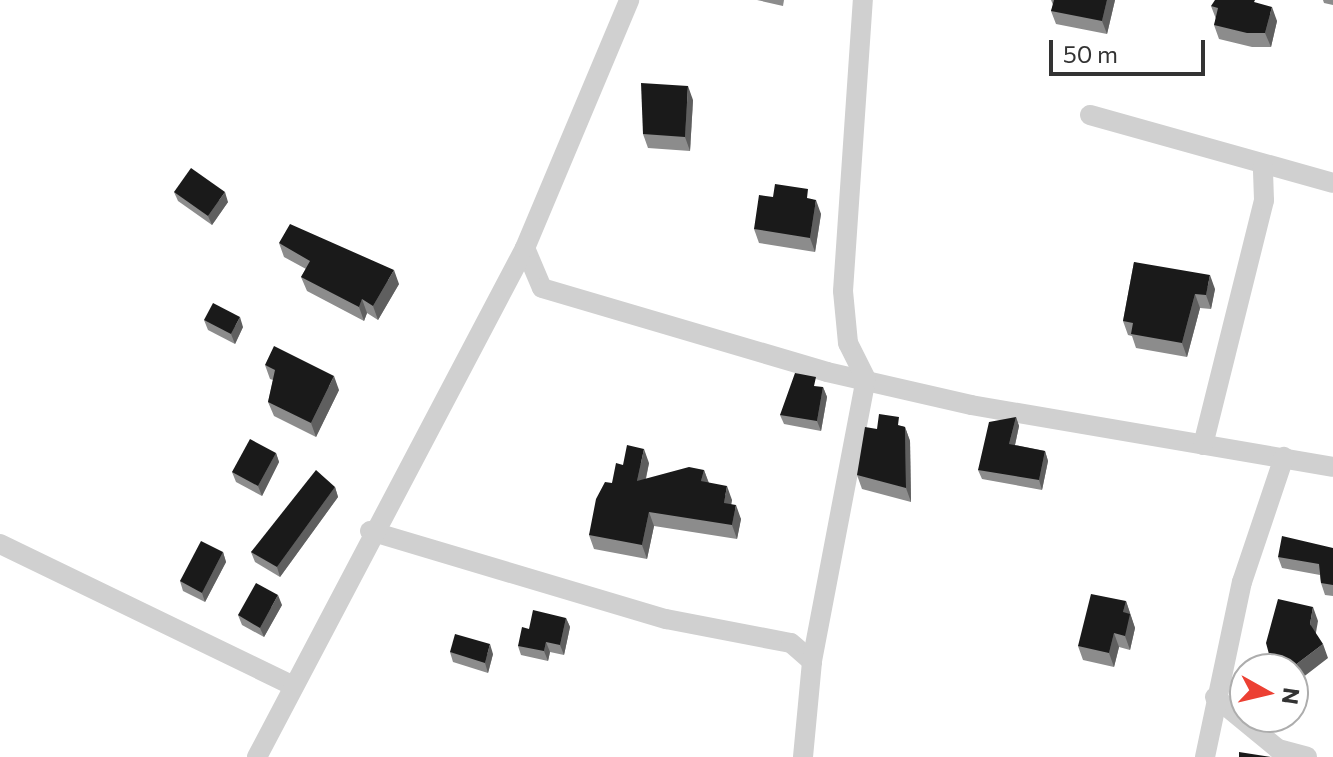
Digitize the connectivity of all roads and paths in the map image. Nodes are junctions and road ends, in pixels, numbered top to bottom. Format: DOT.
graph roads {
  1 [pos="629,0"];
  2 [pos="863,0"];
  3 [pos="1090,115"];
  4 [pos="1263,166"];
  5 [pos="1333,183"];
  6 [pos="525,248"];
  7 [pos="848,343"];
  8 [pos="827,372"];
  9 [pos="866,379"];
  10 [pos="1203,445"];
  11 [pos="1284,457"];
  12 [pos="1333,467"];
  13 [pos="370,531"];
  14 [pos="0,544"];
  15 [pos="812,661"];
  16 [pos="290,684"];
  17 [pos="1215,697"];
  18 [pos="257,757"];
  19 [pos="803,757"];
  20 [pos="1205,757"];
  21 [pos="1307,757"];
  1 -- 6 [label="street"];
  2 -- 7 [label="street"];
  3 -- 4 [label="street"];
  4 -- 5 [label="street"];
  4 -- 10 [label="street"];
  6 -- 8 [label="street"];
  6 -- 13 [label="street"];
  7 -- 8 [label="street"];
  7 -- 9 [label="street"];
  8 -- 9 [label="street"];
  9 -- 10 [label="street"];
  9 -- 15 [label="street"];
  10 -- 11 [label="street"];
  11 -- 12 [label="street"];
  11 -- 17 [label="street"];
  13 -- 15 [label="street"];
  13 -- 16 [label="street"];
  14 -- 16 [label="street"];
  15 -- 19 [label="street"];
  16 -- 18 [label="street"];
  17 -- 20 [label="street"];
  17 -- 21 [label="street"];
}
